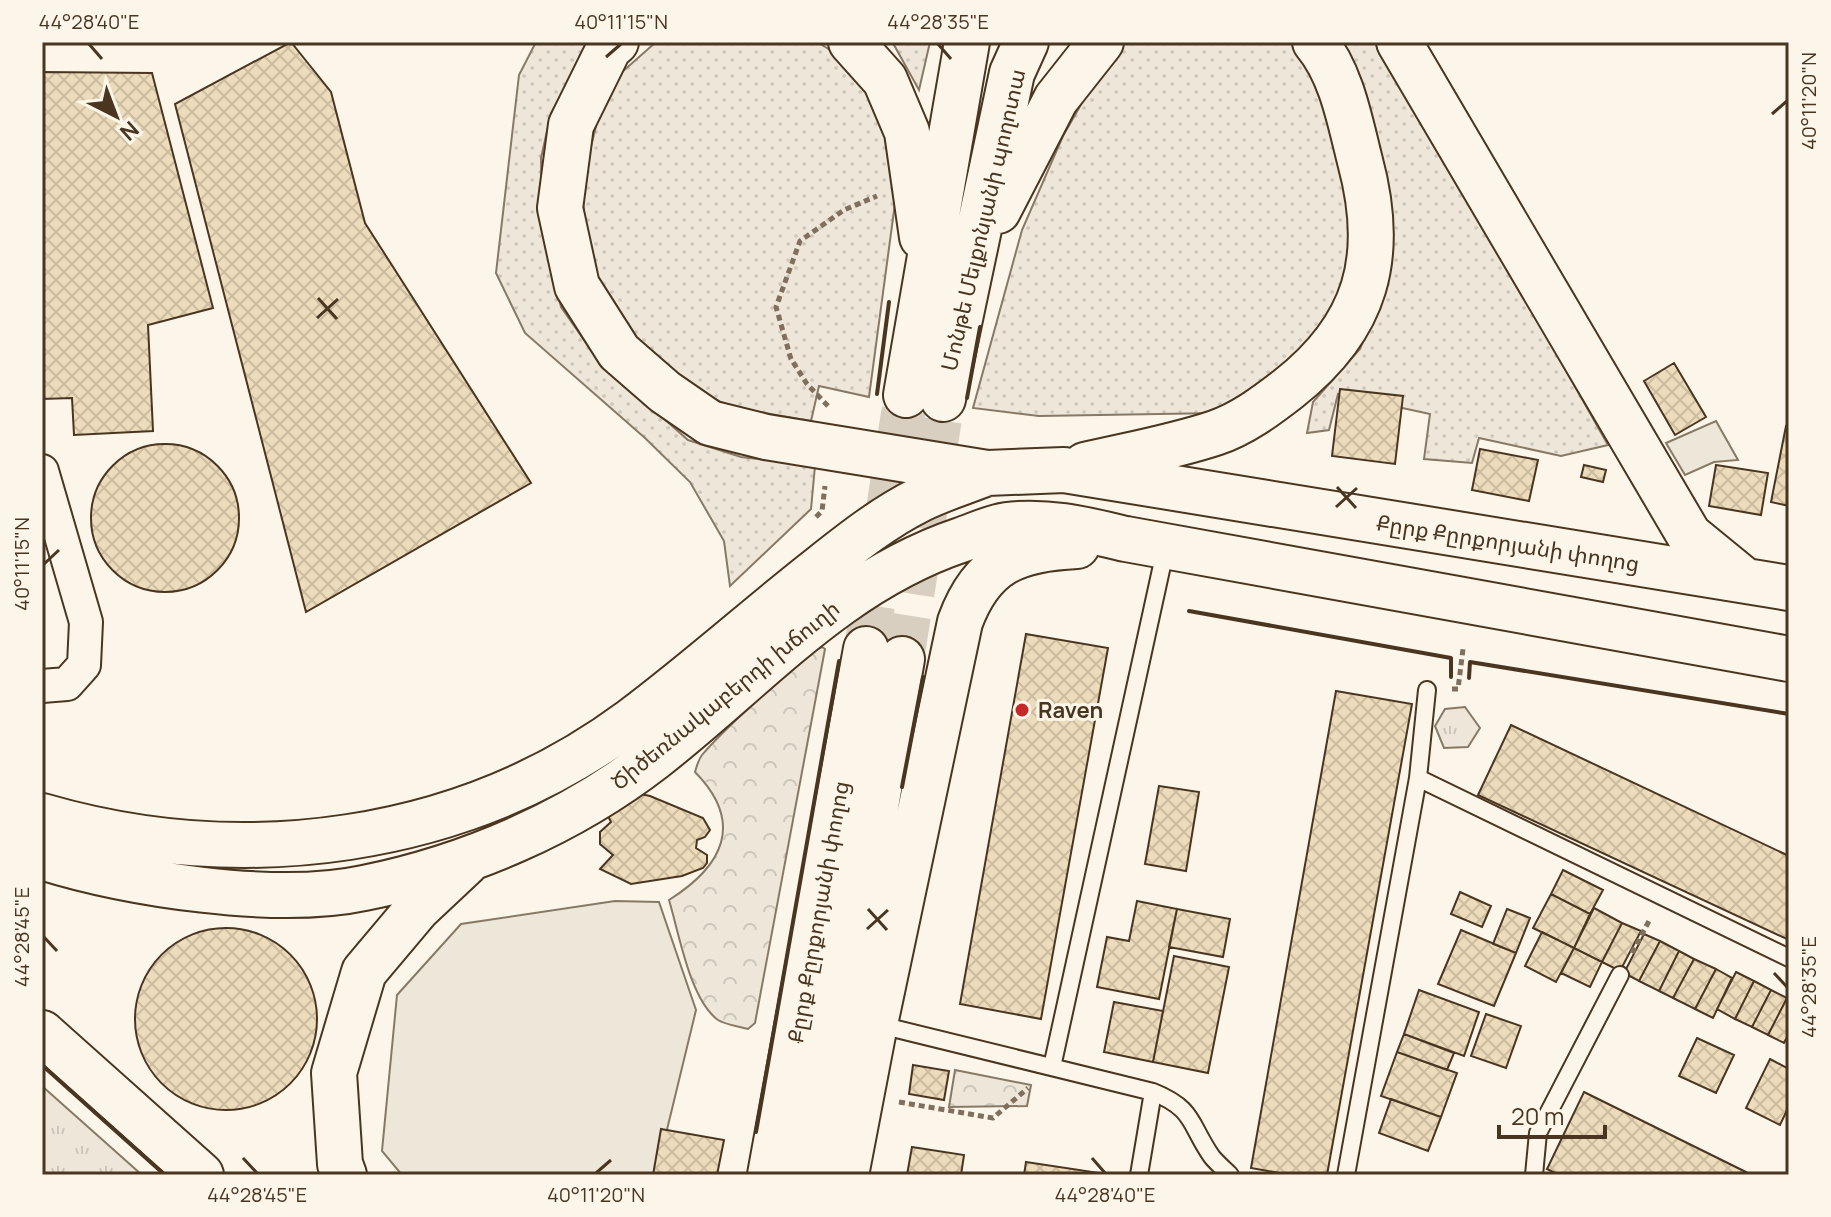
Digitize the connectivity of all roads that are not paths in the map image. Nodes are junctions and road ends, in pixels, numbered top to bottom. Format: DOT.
graph roads {
  1 [pos="616,42"];
  2 [pos="851,42"];
  3 [pos="967,42"];
  4 [pos="1026,42"];
  5 [pos="1101,42"];
  6 [pos="1315,42"];
  7 [pos="1399,42"];
  8 [pos="948,273"];
  9 [pos="925,397"];
  10 [pos="1064,470"];
  11 [pos="42,471"];
  12 [pos="987,473"];
  13 [pos="1146,542"];
  14 [pos="1744,580"];
  15 [pos="1789,588"];
  16 [pos="1789,659"];
  17 [pos="42,686"];
  18 [pos="1427,690"];
  19 [pos="1418,778"];
  20 [pos="42,816"];
  21 [pos="42,857"];
  22 [pos="471,858"];
  23 [pos="1789,958"];
  24 [pos="1620,975"];
  25 [pos="875,1024"];
  26 [pos="42,1033"];
  27 [pos="1052,1067"];
  28 [pos="1153,1092"];
  29 [pos="201,1175"];
  30 [pos="344,1175"];
  31 [pos="770,1175"];
  32 [pos="811,1175"];
  33 [pos="846,1175"];
  34 [pos="1139,1175"];
  35 [pos="1230,1175"];
  36 [pos="1346,1175"];
  37 [pos="1534,1175"];
  1 -- 12 [label="main road"];
  2 -- 8 [label="main road"];
  3 -- 8 [label="main road, Մոնթե Մելքոնյանի պողոտա"];
  4 -- 8 [label="main road, Մոնթե Մելքոնյանի պողոտա"];
  5 -- 8 [label="main road"];
  6 -- 10 [label="main road"];
  7 -- 14 [label="main road"];
  8 -- 9 [label="main road, Մոնթե Մելքոնյանի պողոտա"];
  10 -- 12 [label="main road, Քըրք Քըրքորյանի փողոց"];
  10 -- 14 [label="main road, Քըրք Քըրքորյանի փողոց"];
  11 -- 17 [label="street"];
  12 -- 20 [label="main road, Ծիծեռնակաբերդի խճուղի"];
  13 -- 16 [label="main road"];
  13 -- 22 [label="main road, Ծիծեռնակաբերդի խճուղի"];
  13 -- 25 [label="main road"];
  13 -- 27 [label="lane"];
  14 -- 15 [label="main road, Քըրք Քըրքորյանի փողոց"];
  18 -- 19 [label="lane"];
  19 -- 23 [label="lane"];
  19 -- 36 [label="lane"];
  21 -- 22 [label="main road, Ծիծեռնակաբերդի խճուղի"];
  22 -- 30 [label="main road"];
  24 -- 37 [label="lane"];
  25 -- 27 [label="lane"];
  25 -- 33 [label="main road"];
  26 -- 29 [label="main road"];
  27 -- 28 [label="lane"];
  28 -- 34 [label="lane"];
  28 -- 35 [label="lane"];
  31 -- 32 [label="main road, Քըրք Քըրքորյանի փողոց"];
}
